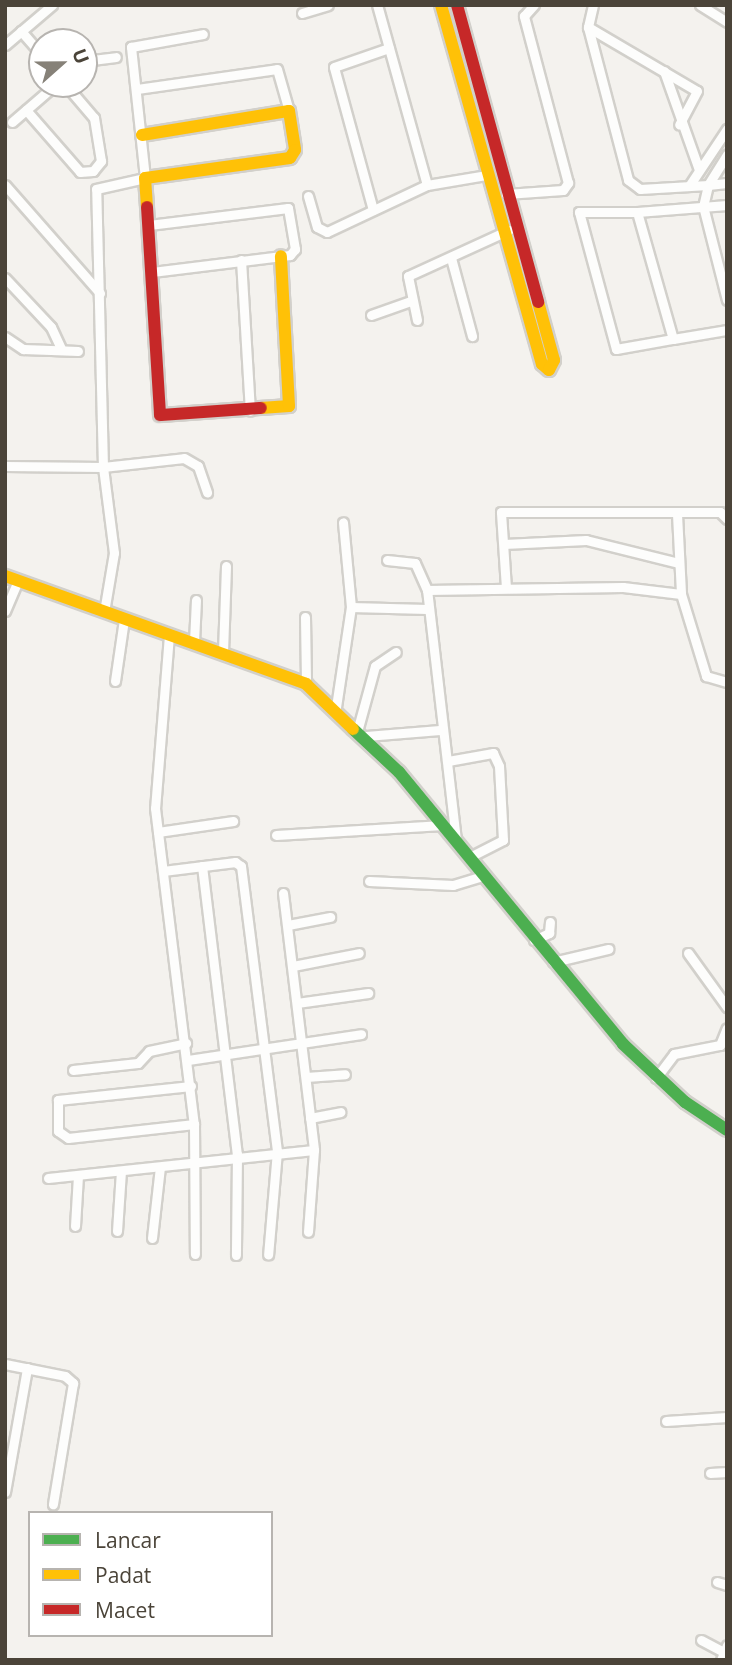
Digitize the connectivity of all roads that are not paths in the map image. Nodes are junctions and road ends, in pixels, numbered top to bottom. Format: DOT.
graph roads {
  1 [pos="52,5"];
  2 [pos="328,5"];
  3 [pos="377,5"];
  4 [pos="441,5"];
  5 [pos="457,5"];
  6 [pos="521,5"];
  7 [pos="534,5"];
  8 [pos="593,5"];
  9 [pos="699,5"];
  10 [pos="302,13"];
  11 [pos="524,16"];
  12 [pos="727,22"];
  13 [pos="589,27"];
  14 [pos="21,30"];
  15 [pos="204,34"];
  16 [pos="28,38"];
  17 [pos="5,45"];
  18 [pos="388,48"];
  19 [pos="116,57"];
  20 [pos="98,59"];
  21 [pos="664,71"];
  22 [pos="137,89"];
  23 [pos="40,98"];
  24 [pos="77,98"];
  25 [pos="26,110"];
  26 [pos="289,111"];
  27 [pos="12,122"];
  28 [pos="679,125"];
  29 [pos="727,129"];
  30 [pos="142,135"];
  31 [pos="712,152"];
  32 [pos="725,157"];
  33 [pos="699,170"];
  34 [pos="487,175"];
  35 [pos="145,178"];
  36 [pos="727,183"];
  37 [pos="5,185"];
  38 [pos="427,185"];
  39 [pos="708,185"];
  40 [pos="689,186"];
  41 [pos="508,194"];
  42 [pos="308,196"];
  43 [pos="494,196"];
  44 [pos="727,205"];
  45 [pos="704,206"];
  46 [pos="373,210"];
  47 [pos="637,212"];
  48 [pos="149,225"];
  49 [pos="511,229"];
  50 [pos="281,256"];
  51 [pos="451,258"];
  52 [pos="241,260"];
  53 [pos="152,272"];
  54 [pos="5,278"];
  55 [pos="100,293"];
  56 [pos="727,300"];
  57 [pos="411,301"];
  58 [pos="371,315"];
  59 [pos="417,320"];
  60 [pos="727,330"];
  61 [pos="472,336"];
  62 [pos="5,337"];
  63 [pos="673,339"];
  64 [pos="61,348"];
  65 [pos="78,351"];
  66 [pos="250,411"];
  67 [pos="5,466"];
  68 [pos="103,467"];
  69 [pos="207,492"];
  70 [pos="677,514"];
  71 [pos="727,519"];
  72 [pos="343,522"];
  73 [pos="504,544"];
  74 [pos="387,560"];
  75 [pos="678,562"];
  76 [pos="226,566"];
  77 [pos="11,578"];
  78 [pos="506,588"];
  79 [pos="427,590"];
  80 [pos="681,594"];
  81 [pos="196,600"];
  82 [pos="351,607"];
  83 [pos="427,609"];
  84 [pos="5,611"];
  85 [pos="104,612"];
  86 [pos="305,617"];
  87 [pos="124,619"];
  88 [pos="169,635"];
  89 [pos="194,642"];
  90 [pos="223,652"];
  91 [pos="396,652"];
  92 [pos="115,681"];
  93 [pos="727,682"];
  94 [pos="306,684"];
  95 [pos="336,708"];
  96 [pos="440,730"];
  97 [pos="362,732"];
  98 [pos="448,761"];
  99 [pos="233,821"];
  100 [pos="443,825"];
  101 [pos="158,832"];
  102 [pos="276,835"];
  103 [pos="456,841"];
  104 [pos="469,858"];
  105 [pos="202,866"];
  106 [pos="163,871"];
  107 [pos="483,876"];
  108 [pos="369,881"];
  109 [pos="283,893"];
  110 [pos="330,917"];
  111 [pos="550,922"];
  112 [pos="288,925"];
  113 [pos="534,940"];
  114 [pos="608,949"];
  115 [pos="359,953"];
  116 [pos="688,953"];
  117 [pos="553,962"];
  118 [pos="293,966"];
  119 [pos="368,993"];
  120 [pos="297,1003"];
  121 [pos="727,1007"];
  122 [pos="727,1028"];
  123 [pos="361,1034"];
  124 [pos="186,1044"];
  125 [pos="301,1045"];
  126 [pos="264,1050"];
  127 [pos="225,1055"];
  128 [pos="188,1060"];
  129 [pos="73,1070"];
  130 [pos="345,1074"];
  131 [pos="306,1077"];
  132 [pos="656,1078"];
  133 [pos="191,1086"];
  134 [pos="340,1112"];
  135 [pos="310,1118"];
  136 [pos="194,1124"];
  137 [pos="727,1130"];
  138 [pos="314,1150"];
  139 [pos="277,1151"];
  140 [pos="237,1154"];
  141 [pos="197,1162"];
  142 [pos="160,1167"];
  143 [pos="121,1171"];
  144 [pos="78,1175"];
  145 [pos="48,1178"];
  146 [pos="75,1226"];
  147 [pos="117,1231"];
  148 [pos="308,1232"];
  149 [pos="152,1238"];
  150 [pos="195,1254"];
  151 [pos="236,1255"];
  152 [pos="268,1255"];
  153 [pos="5,1364"];
  154 [pos="27,1368"];
  155 [pos="727,1417"];
  156 [pos="666,1421"];
  157 [pos="727,1472"];
  158 [pos="710,1473"];
  159 [pos="5,1492"];
  160 [pos="53,1504"];
  161 [pos="717,1582"];
  162 [pos="727,1585"];
  163 [pos="701,1640"];
  164 [pos="724,1653"];
  1 -- 14 [label="street"];
  2 -- 10 [label="street"];
  3 -- 18 [label="street"];
  4 -- 34 [label="street"];
  5 -- 41 [label="street"];
  6 -- 11 [label="street"];
  7 -- 11 [label="street"];
  8 -- 13 [label="street"];
  9 -- 12 [label="street"];
  11 -- 41 [label="street"];
  13 -- 21 [label="street"];
  13 -- 40 [label="street"];
  14 -- 16 [label="street"];
  14 -- 17 [label="street"];
  15 -- 22 [label="street"];
  18 -- 38 [label="street"];
  18 -- 46 [label="street"];
  19 -- 20 [label="street"];
  21 -- 28 [label="street"];
  21 -- 28 [label="street"];
  22 -- 26 [label="street"];
  22 -- 30 [label="street"];
  23 -- 25 [label="street"];
  24 -- 25 [label="street"];
  25 -- 27 [label="street"];
  26 -- 30 [label="street"];
  26 -- 35 [label="street"];
  28 -- 33 [label="street"];
  29 -- 31 [label="street"];
  30 -- 35 [label="street"];
  31 -- 32 [label="street"];
  31 -- 33 [label="street"];
  32 -- 39 [label="street"];
  33 -- 40 [label="street"];
  34 -- 38 [label="street"];
  34 -- 43 [label="street"];
  35 -- 48 [label="street"];
  35 -- 55 [label="street"];
  36 -- 39 [label="street"];
  37 -- 55 [label="street"];
  38 -- 46 [label="street"];
  39 -- 40 [label="street"];
  39 -- 45 [label="street"];
  41 -- 43 [label="street"];
  41 -- 49 [label="street"];
  42 -- 46 [label="street"];
  43 -- 49 [label="street"];
  44 -- 45 [label="street"];
  45 -- 47 [label="street"];
  45 -- 56 [label="street"];
  47 -- 63 [label="street"];
  47 -- 63 [label="street"];
  48 -- 50 [label="street"];
  48 -- 53 [label="street"];
  49 -- 49 [label="street"];
  49 -- 51 [label="street"];
  50 -- 52 [label="street"];
  50 -- 66 [label="street"];
  51 -- 57 [label="street"];
  51 -- 61 [label="street"];
  52 -- 53 [label="street"];
  52 -- 66 [label="street"];
  53 -- 66 [label="street"];
  54 -- 64 [label="street"];
  55 -- 68 [label="street"];
  57 -- 58 [label="street"];
  57 -- 59 [label="street"];
  60 -- 63 [label="street"];
  62 -- 64 [label="street"];
  64 -- 65 [label="street"];
  67 -- 68 [label="street"];
  68 -- 69 [label="street"];
  68 -- 85 [label="street"];
  70 -- 71 [label="street"];
  70 -- 73 [label="street"];
  70 -- 75 [label="street"];
  72 -- 82 [label="street"];
  73 -- 75 [label="street"];
  73 -- 78 [label="street"];
  74 -- 79 [label="street"];
  75 -- 80 [label="street"];
  76 -- 90 [label="street"];
  77 -- 84 [label="street"];
  77 -- 85 [label="street"];
  78 -- 79 [label="street"];
  78 -- 80 [label="street"];
  79 -- 83 [label="street"];
  80 -- 93 [label="street"];
  81 -- 89 [label="street"];
  82 -- 83 [label="street"];
  82 -- 95 [label="street"];
  83 -- 96 [label="street"];
  85 -- 87 [label="street"];
  86 -- 94 [label="street"];
  87 -- 88 [label="street"];
  87 -- 92 [label="street"];
  88 -- 89 [label="street"];
  88 -- 101 [label="street"];
  89 -- 90 [label="street"];
  90 -- 94 [label="street"];
  91 -- 97 [label="street"];
  94 -- 95 [label="street"];
  95 -- 97 [label="street"];
  96 -- 97 [label="street"];
  96 -- 98 [label="street"];
  97 -- 100 [label="street"];
  98 -- 103 [label="street"];
  98 -- 104 [label="street"];
  99 -- 101 [label="street"];
  100 -- 102 [label="street"];
  100 -- 103 [label="street"];
  101 -- 106 [label="street"];
  103 -- 104 [label="street"];
  104 -- 107 [label="street"];
  105 -- 106 [label="street"];
  105 -- 126 [label="street"];
  105 -- 127 [label="street"];
  106 -- 124 [label="street"];
  107 -- 108 [label="street"];
  107 -- 113 [label="street"];
  109 -- 112 [label="street"];
  110 -- 112 [label="street"];
  111 -- 113 [label="street"];
  112 -- 118 [label="street"];
  113 -- 117 [label="street"];
  114 -- 117 [label="street"];
  115 -- 118 [label="street"];
  116 -- 121 [label="street"];
  117 -- 132 [label="street"];
  118 -- 120 [label="street"];
  119 -- 120 [label="street"];
  120 -- 125 [label="street"];
  122 -- 132 [label="street"];
  123 -- 125 [label="street"];
  124 -- 128 [label="street"];
  124 -- 129 [label="street"];
  125 -- 126 [label="street"];
  125 -- 131 [label="street"];
  126 -- 127 [label="street"];
  126 -- 139 [label="street"];
  127 -- 128 [label="street"];
  127 -- 140 [label="street"];
  128 -- 133 [label="street"];
  130 -- 131 [label="street"];
  131 -- 135 [label="street"];
  132 -- 137 [label="street"];
  133 -- 136 [label="street"];
  133 -- 136 [label="street"];
  134 -- 135 [label="street"];
  135 -- 138 [label="street"];
  136 -- 141 [label="street"];
  138 -- 139 [label="street"];
  138 -- 148 [label="street"];
  139 -- 140 [label="street"];
  139 -- 152 [label="street"];
  140 -- 141 [label="street"];
  140 -- 151 [label="street"];
  141 -- 142 [label="street"];
  141 -- 150 [label="street"];
  142 -- 143 [label="street"];
  142 -- 149 [label="street"];
  143 -- 144 [label="street"];
  143 -- 147 [label="street"];
  144 -- 145 [label="street"];
  144 -- 146 [label="street"];
  153 -- 154 [label="street"];
  154 -- 159 [label="street"];
  154 -- 160 [label="street"];
  155 -- 156 [label="street"];
  157 -- 158 [label="street"];
  161 -- 162 [label="street"];
  163 -- 164 [label="street"];
}
